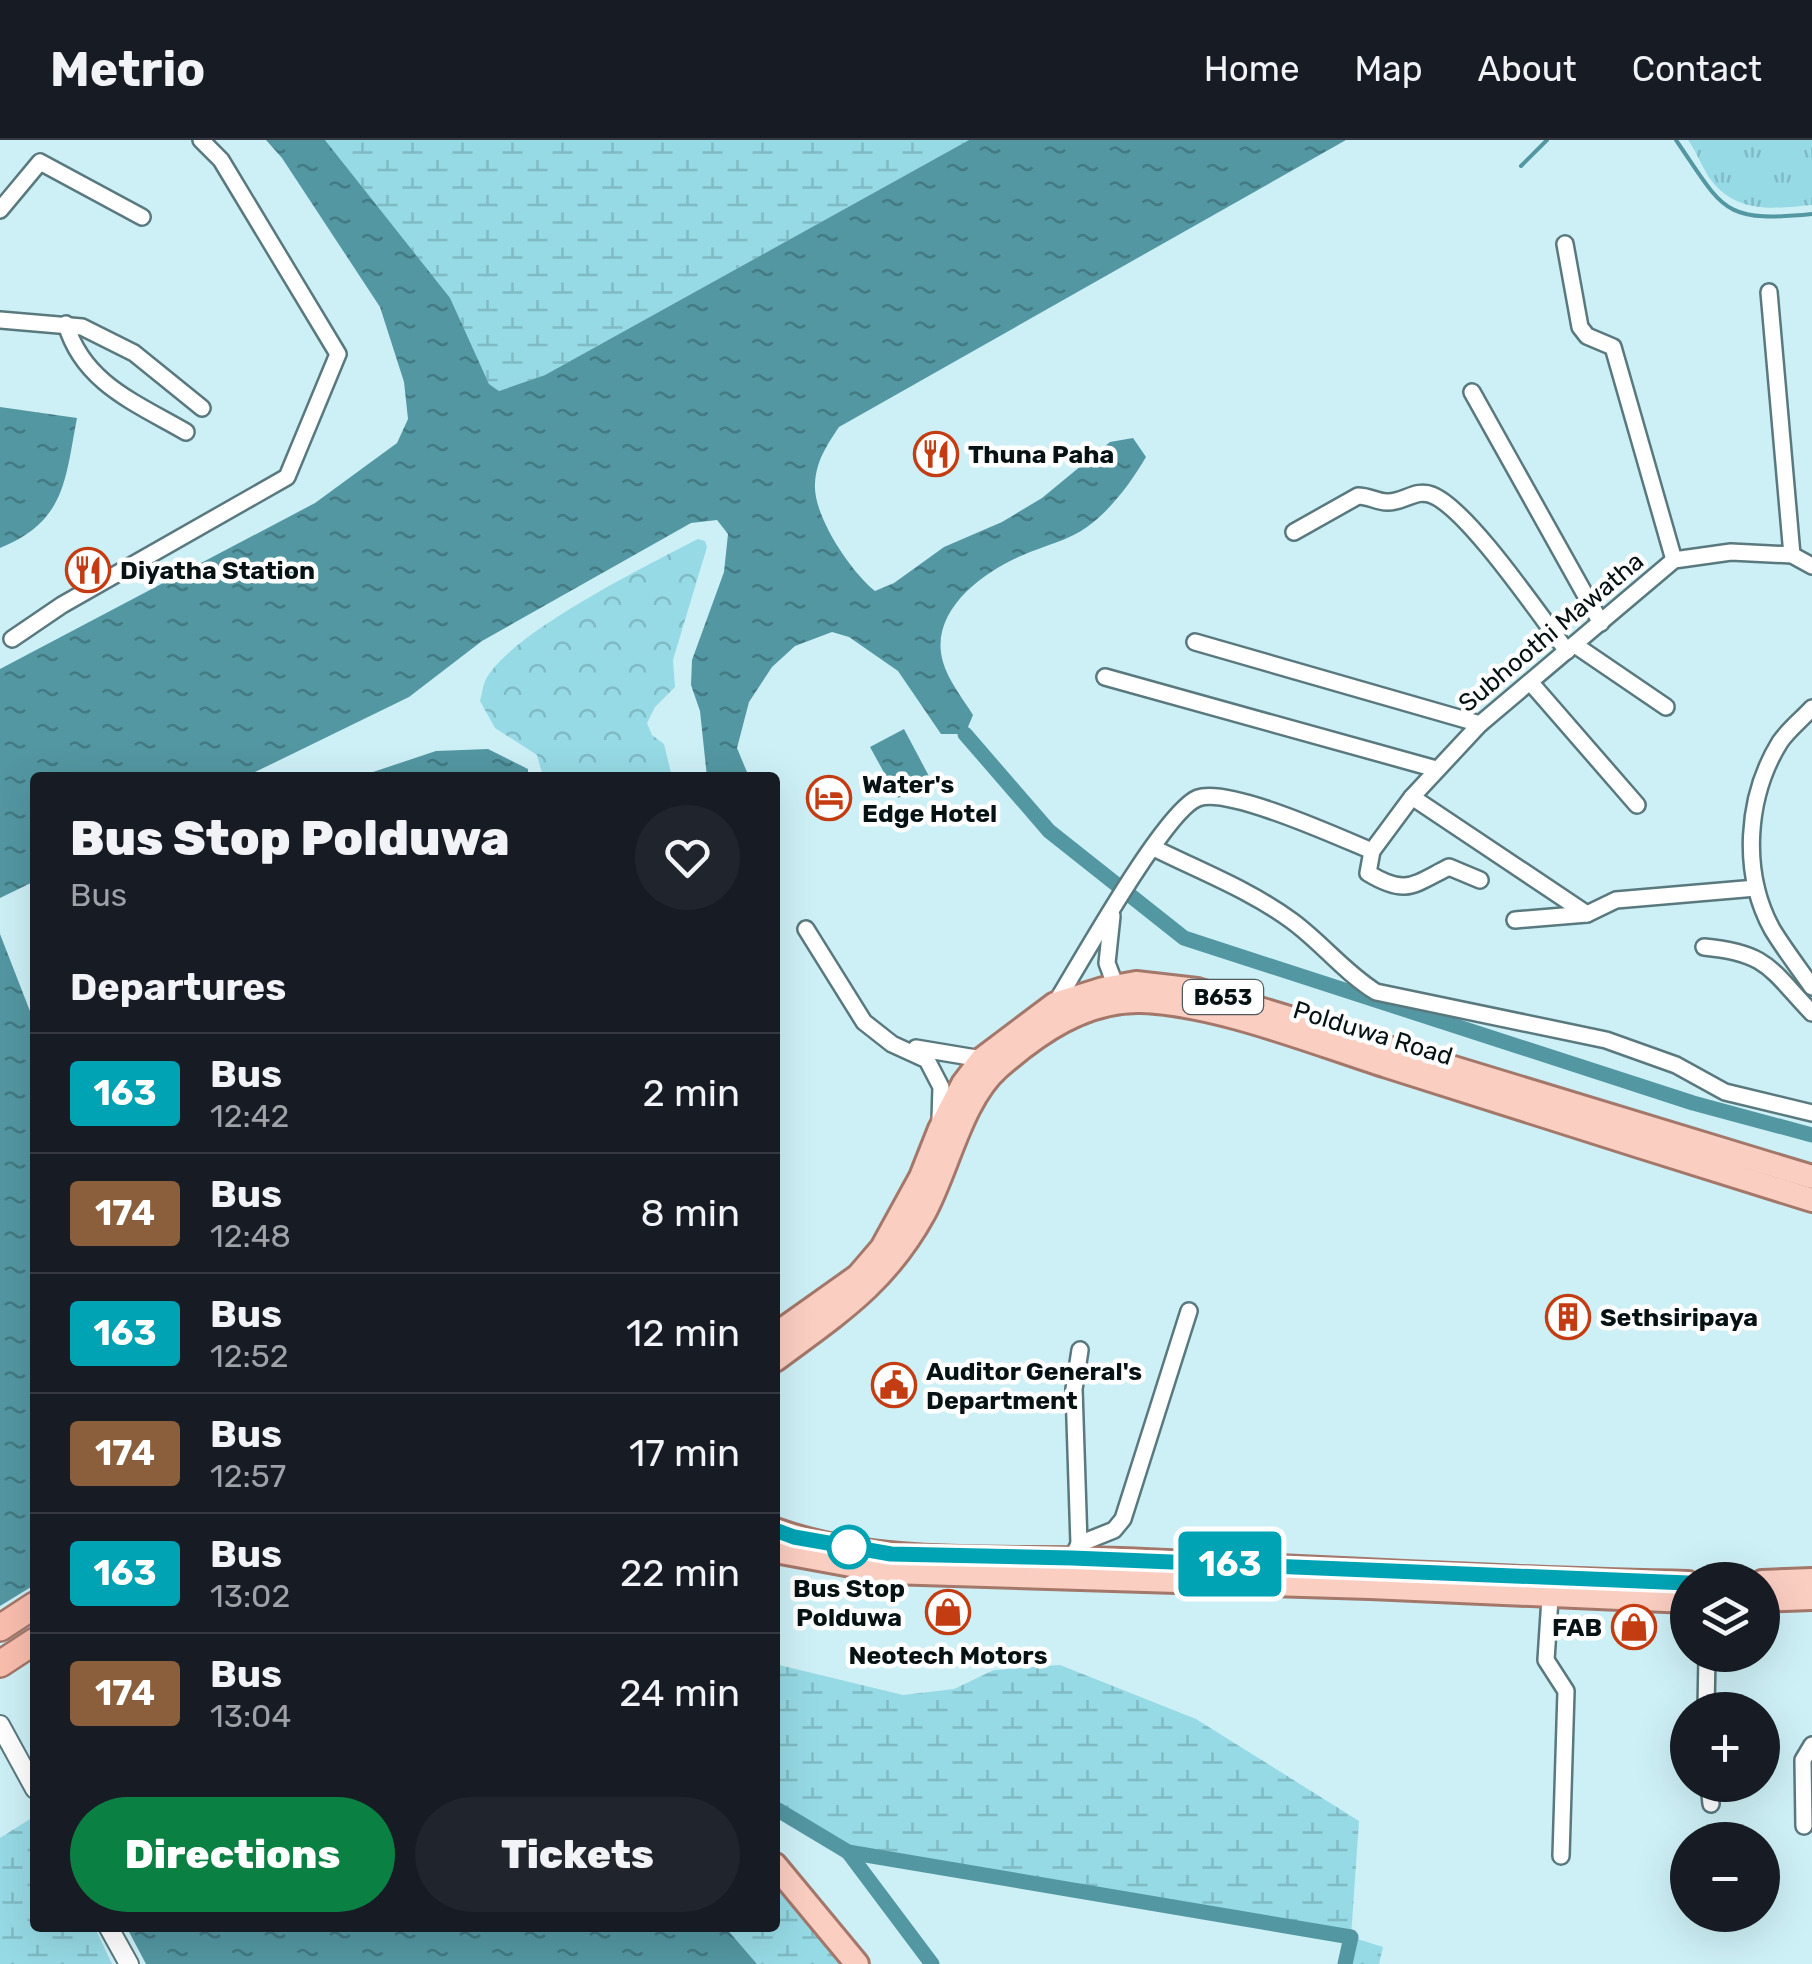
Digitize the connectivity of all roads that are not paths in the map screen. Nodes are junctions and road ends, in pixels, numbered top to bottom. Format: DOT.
graph roads {
  1 [pos="201,140"];
  2 [pos="0,210"];
  3 [pos="142,217"];
  4 [pos="1565,244"];
  5 [pos="1769,292"];
  6 [pos="0,320"];
  7 [pos="66,324"];
  8 [pos="1472,392"];
  9 [pos="202,408"];
  10 [pos="186,432"];
  11 [pos="1294,532"];
  12 [pos="1792,555"];
  13 [pos="1674,560"];
  14 [pos="1812,566"];
  15 [pos="1601,623"];
  16 [pos="12,639"];
  17 [pos="1194,642"];
  18 [pos="1571,648"];
  19 [pos="1105,677"];
  20 [pos="1531,683"];
  21 [pos="1666,707"];
  22 [pos="1812,708"];
  23 [pos="1480,724"];
  24 [pos="1436,769"];
  25 [pos="1412,797"];
  26 [pos="1638,805"];
  27 [pos="1154,848"];
  28 [pos="1372,850"];
  29 [pos="1480,880"];
  30 [pos="1756,888"];
  31 [pos="1113,907"];
  32 [pos="1587,914"];
  33 [pos="1514,920"];
  34 [pos="806,929"];
  35 [pos="1704,947"];
  36 [pos="1812,987"];
  37 [pos="1108,994"];
  38 [pos="1055,1004"];
  39 [pos="1812,1012"];
  40 [pos="1305,1030"];
  41 [pos="892,1044"];
  42 [pos="982,1059"];
  43 [pos="928,1060"];
  44 [pos="970,1089"];
  45 [pos="1812,1113"];
  46 [pos="940,1128"];
  47 [pos="1812,1177"];
  48 [pos="929,1180"];
  49 [pos="1812,1200"];
  50 [pos="1189,1311"];
  51 [pos="780,1331"];
  52 [pos="1080,1350"];
  53 [pos="780,1356"];
  54 [pos="780,1532"];
  55 [pos="1076,1551"];
  56 [pos="780,1552"];
  57 [pos="1812,1580"];
  58 [pos="1780,1581"];
  59 [pos="1670,1582"];
  60 [pos="1550,1598"];
  61 [pos="1812,1598"];
  62 [pos="1780,1599"];
  63 [pos="1670,1601"];
  64 [pos="30,1608"];
  65 [pos="0,1628"];
  66 [pos="30,1644"];
  67 [pos="0,1664"];
  68 [pos="0,1725"];
  69 [pos="1812,1745"];
  70 [pos="30,1780"];
  71 [pos="1804,1826"];
  72 [pos="1561,1856"];
  73 [pos="780,1871"];
  74 [pos="112,1932"];
  75 [pos="129,1964"];
  76 [pos="857,1964"];
  1 -- 16 [label="street"];
  2 -- 3 [label="street"];
  4 -- 13 [label="street"];
  5 -- 12 [label="street"];
  6 -- 7 [label="street"];
  7 -- 9 [label="street"];
  7 -- 10 [label="street"];
  8 -- 15 [label="street"];
  11 -- 18 [label="street"];
  12 -- 13 [label="street, Subhoothi Mawatha"];
  12 -- 14 [label="street, Subhoothi Mawatha"];
  13 -- 15 [label="street, Subhoothi Mawatha"];
  15 -- 18 [label="street, Subhoothi Mawatha"];
  17 -- 23 [label="street"];
  18 -- 20 [label="street, Subhoothi Mawatha"];
  18 -- 21 [label="street"];
  19 -- 24 [label="street"];
  20 -- 23 [label="street, Subhoothi Mawatha"];
  20 -- 26 [label="street"];
  22 -- 30 [label="street"];
  23 -- 24 [label="street, Subhoothi Mawatha"];
  24 -- 25 [label="street, Subhoothi Mawatha"];
  25 -- 28 [label="street, Subhoothi Mawatha"];
  25 -- 32 [label="street"];
  27 -- 28 [label="street"];
  27 -- 31 [label="street"];
  27 -- 45 [label="street"];
  28 -- 29 [label="street"];
  30 -- 32 [label="street"];
  30 -- 36 [label="street"];
  31 -- 37 [label="street"];
  31 -- 38 [label="street"];
  32 -- 33 [label="street"];
  34 -- 41 [label="street"];
  35 -- 39 [label="street"];
  37 -- 38 [label="main road, Polduwa Road / B653"];
  37 -- 40 [label="main road, Polduwa Road / B653"];
  37 -- 44 [label="main road, Polduwa Road / B653"];
  38 -- 42 [label="main road, Polduwa Road / B653"];
  40 -- 47 [label="main road, Polduwa Road / B653"];
  40 -- 49 [label="main road, Polduwa Road / B653"];
  41 -- 42 [label="street"];
  41 -- 43 [label="street"];
  42 -- 44 [label="main road, Polduwa Road / B653"];
  43 -- 44 [label="street"];
  43 -- 46 [label="street"];
  44 -- 46 [label="main road, Polduwa Road / B653"];
  44 -- 48 [label="main road, Polduwa Road / B653"];
  46 -- 48 [label="main road, Polduwa Road / B653"];
  48 -- 51 [label="main road, Polduwa Road / B653"];
  48 -- 53 [label="main road, Polduwa Road / B653"];
  50 -- 55 [label="street"];
  52 -- 55 [label="street"];
  54 -- 55 [label="main road"];
  55 -- 59 [label="main road"];
  56 -- 60 [label="main road"];
  57 -- 58 [label="main road"];
  60 -- 63 [label="main road"];
  60 -- 72 [label="street"];
  61 -- 62 [label="main road"];
  64 -- 65 [label="highway"];
  66 -- 67 [label="highway"];
  68 -- 70 [label="street"];
  69 -- 71 [label="street"];
  73 -- 76 [label="main road"];
  74 -- 75 [label="street"];
}
